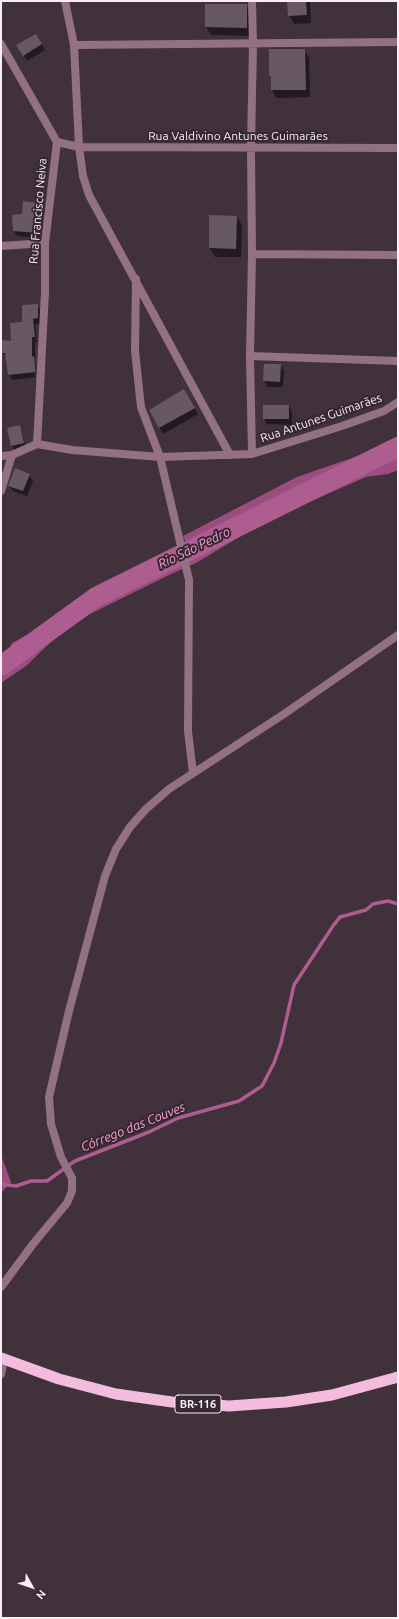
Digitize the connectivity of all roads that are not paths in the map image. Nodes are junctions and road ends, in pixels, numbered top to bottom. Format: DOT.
graph roads {
  1 [pos="65,1"];
  2 [pos="252,1"];
  3 [pos="398,42"];
  4 [pos="253,43"];
  5 [pos="1,44"];
  6 [pos="74,45"];
  7 [pos="57,142"];
  8 [pos="79,147"];
  9 [pos="398,148"];
  10 [pos="251,149"];
  11 [pos="45,242"];
  12 [pos="1,246"];
  13 [pos="252,254"];
  14 [pos="398,255"];
  15 [pos="136,278"];
  16 [pos="250,356"];
  17 [pos="398,361"];
  18 [pos="398,402"];
  19 [pos="37,444"];
  20 [pos="252,454"];
  21 [pos="230,455"];
  22 [pos="1,456"];
  23 [pos="12,456"];
  24 [pos="160,457"];
  25 [pos="1,491"];
  26 [pos="398,635"];
  27 [pos="193,773"];
  28 [pos="1,1287"];
  29 [pos="2,1358"];
  30 [pos="1,1374"];
  31 [pos="398,1377"];
  1 -- 6 [label="street"];
  2 -- 4 [label="street"];
  3 -- 4 [label="street"];
  4 -- 6 [label="street"];
  4 -- 10 [label="street"];
  5 -- 7 [label="street"];
  6 -- 8 [label="street"];
  7 -- 8 [label="street, Rua Valdivino Antunes Guimarães"];
  7 -- 11 [label="street, Rua Francisco Neiva"];
  8 -- 10 [label="street, Rua Valdivino Antunes Guimarães"];
  8 -- 15 [label="street"];
  9 -- 10 [label="street, Rua Valdivino Antunes Guimarães"];
  10 -- 13 [label="street"];
  11 -- 12 [label="street"];
  11 -- 19 [label="street, Rua Francisco Neiva"];
  13 -- 14 [label="street"];
  13 -- 16 [label="street"];
  15 -- 21 [label="street"];
  15 -- 24 [label="street"];
  16 -- 17 [label="street"];
  16 -- 20 [label="street"];
  18 -- 20 [label="street, Rua Antunes Guimarães"];
  19 -- 23 [label="street"];
  19 -- 24 [label="street, Rua Antunes Guimarães"];
  20 -- 21 [label="street, Rua Antunes Guimarães"];
  21 -- 24 [label="street, Rua Antunes Guimarães"];
  22 -- 23 [label="street"];
  23 -- 25 [label="street"];
  24 -- 27 [label="street"];
  26 -- 27 [label="street"];
  27 -- 28 [label="street"];
  29 -- 30 [label="street"];
  29 -- 31 [label="highway, BR-116"];
}
